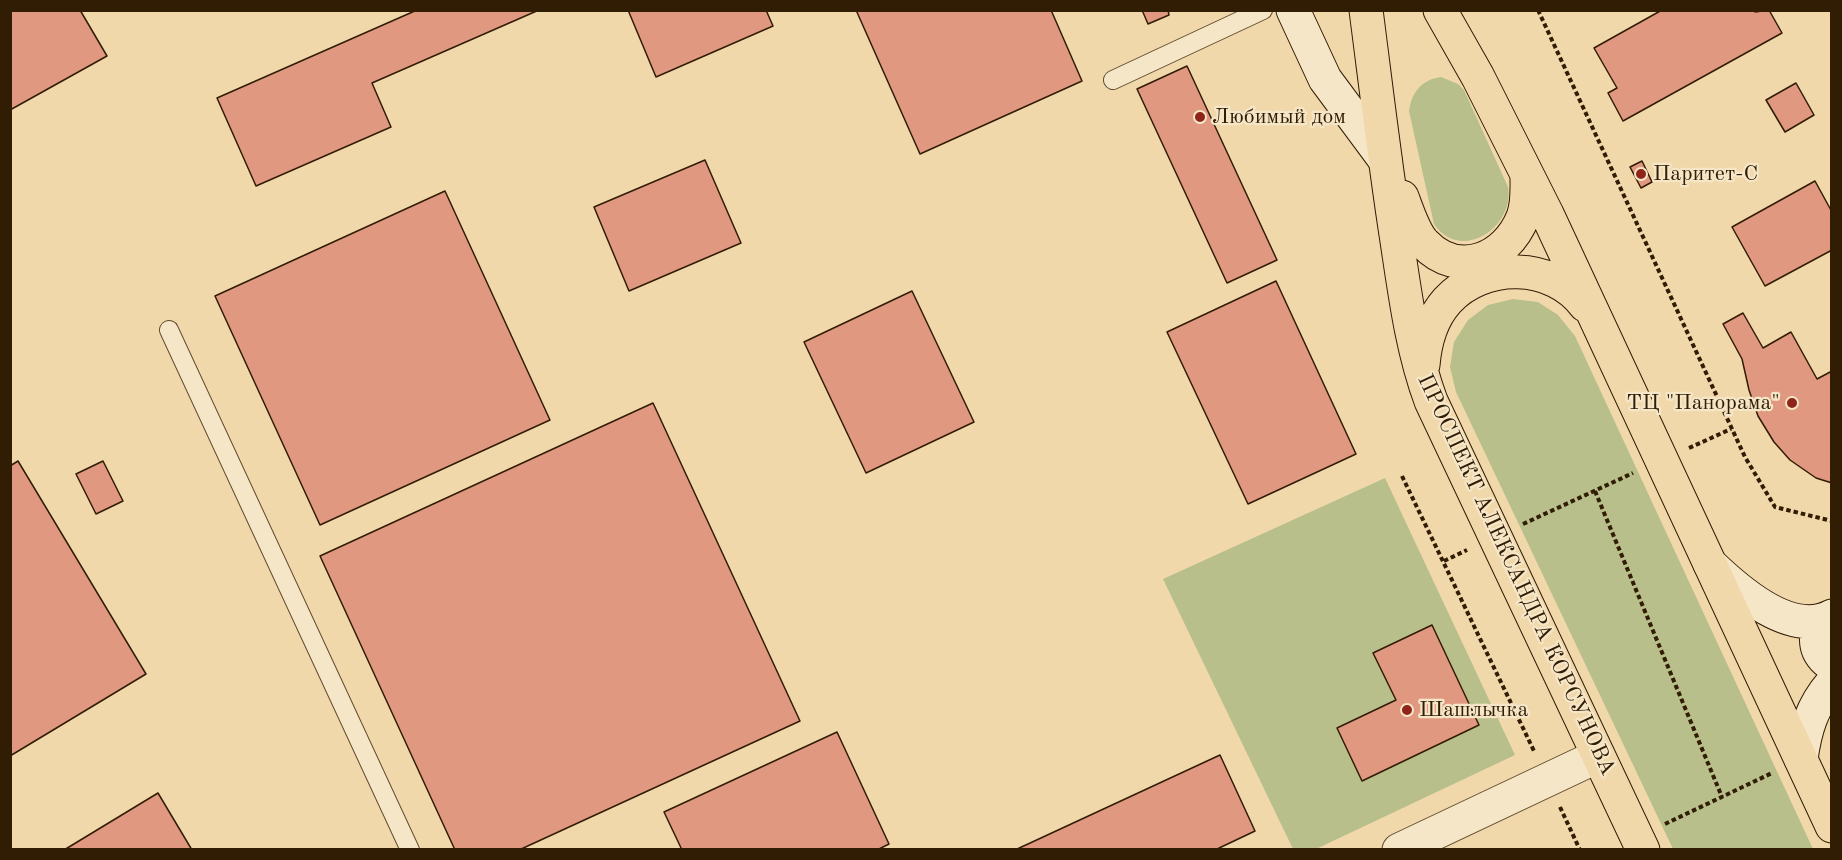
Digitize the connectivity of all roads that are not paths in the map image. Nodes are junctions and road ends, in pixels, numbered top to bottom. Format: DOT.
graph roads {
  1 [pos="1263,10"];
  2 [pos="1293,10"];
  3 [pos="1366,10"];
  4 [pos="1446,12"];
  5 [pos="1113,80"];
  6 [pos="1385,160"];
  7 [pos="1527,176"];
  8 [pos="1598,322"];
  9 [pos="169,330"];
  10 [pos="1425,384"];
  11 [pos="1710,564"];
  12 [pos="1827,619"];
  13 [pos="1832,664"];
  14 [pos="1832,683"];
  15 [pos="1599,756"];
  16 [pos="1801,759"];
  17 [pos="1832,826"];
  18 [pos="1640,843"];
  19 [pos="410,849"];
  20 [pos="1400,849"];
  1 -- 5 [label="lane"];
  2 -- 6 [label="street"];
  3 -- 6 [label="main road, ПРОСПЕКТ АЛЕКСАНДРА КОРСУНОВА"];
  4 -- 7 [label="main road"];
  6 -- 7 [label="main road"];
  6 -- 10 [label="main road, ПРОСПЕКТ АЛЕКСАНДРА КОРСУНОВА"];
  7 -- 8 [label="main road"];
  8 -- 10 [label="main road"];
  8 -- 11 [label="main road"];
  9 -- 19 [label="lane"];
  10 -- 15 [label="main road, ПРОСПЕКТ АЛЕКСАНДРА КОРСУНОВА"];
  11 -- 12 [label="street"];
  11 -- 16 [label="main road"];
  12 -- 13 [label="street"];
  14 -- 16 [label="street"];
  15 -- 18 [label="main road, ПРОСПЕКТ АЛЕКСАНДРА КОРСУНОВА"];
  15 -- 20 [label="street"];
  16 -- 17 [label="main road"];
}
